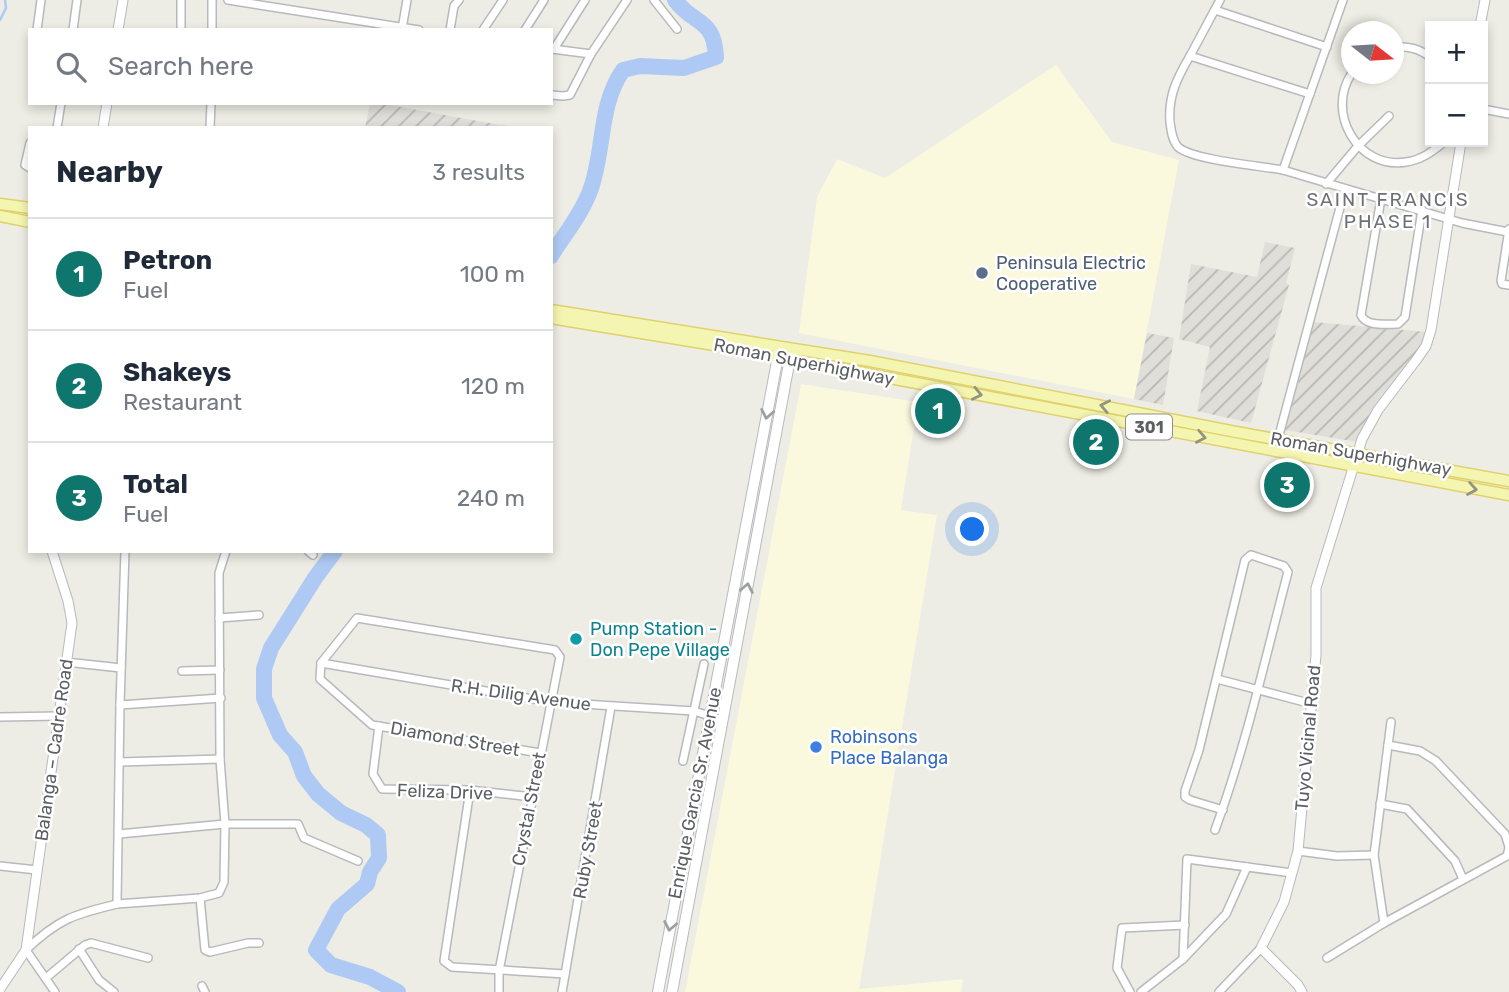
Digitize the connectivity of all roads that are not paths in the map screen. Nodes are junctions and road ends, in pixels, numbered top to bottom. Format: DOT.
graph roads {
  1 [pos="41,0"];
  2 [pos="77,0"];
  3 [pos="123,0"];
  4 [pos="181,0"];
  5 [pos="212,0"];
  6 [pos="228,0"];
  7 [pos="407,0"];
  8 [pos="459,0"];
  9 [pos="502,0"];
  10 [pos="544,0"];
  11 [pos="585,0"];
  12 [pos="627,0"];
  13 [pos="654,0"];
  14 [pos="1220,0"];
  15 [pos="1343,0"];
  16 [pos="1485,0"];
  17 [pos="266,4"];
  18 [pos="1214,10"];
  19 [pos="1481,21"];
  20 [pos="37,28"];
  21 [pos="73,28"];
  22 [pos="118,28"];
  23 [pos="181,28"];
  24 [pos="212,28"];
  25 [pos="397,28"];
  26 [pos="402,28"];
  27 [pos="450,28"];
  28 [pos="484,28"];
  29 [pos="526,28"];
  30 [pos="677,29"];
  31 [pos="1327,47"];
  32 [pos="1404,47"];
  33 [pos="553,49"];
  34 [pos="1425,53"];
  35 [pos="592,54"];
  36 [pos="1190,56"];
  37 [pos="1346,84"];
  38 [pos="1310,94"];
  39 [pos="553,95"];
  40 [pos="61,105"];
  41 [pos="107,105"];
  42 [pos="211,105"];
  43 [pos="1488,110"];
  44 [pos="1509,114"];
  45 [pos="1389,116"];
  46 [pos="57,126"];
  47 [pos="103,126"];
  48 [pos="210,126"];
  49 [pos="1358,146"];
  50 [pos="1438,147"];
  51 [pos="1460,147"];
  52 [pos="1283,170"];
  53 [pos="1326,184"];
  54 [pos="1345,189"];
  55 [pos="1381,199"];
  56 [pos="0,204"];
  57 [pos="28,208"];
  58 [pos="1423,210"];
  59 [pos="0,216"];
  60 [pos="1448,217"];
  61 [pos="28,222"];
  62 [pos="1509,230"];
  63 [pos="1509,285"];
  64 [pos="554,314"];
  65 [pos="779,352"];
  66 [pos="791,354"];
  67 [pos="1278,439"];
  68 [pos="1358,454"];
  69 [pos="1354,467"];
  70 [pos="1509,481"];
  71 [pos="1509,495"];
  72 [pos="53,553"];
  73 [pos="125,553"];
  74 [pos="225,553"];
  75 [pos="259,615"];
  76 [pos="219,618"];
  77 [pos="66,662"];
  78 [pos="321,663"];
  79 [pos="704,664"];
  80 [pos="121,668"];
  81 [pos="220,670"];
  82 [pos="182,671"];
  83 [pos="1217,679"];
  84 [pos="1257,690"];
  85 [pos="220,698"];
  86 [pos="551,702"];
  87 [pos="1312,704"];
  88 [pos="120,705"];
  89 [pos="611,707"];
  90 [pos="694,711"];
  91 [pos="59,716"];
  92 [pos="709,716"];
  93 [pos="0,717"];
  94 [pos="722,720"];
  95 [pos="1391,722"];
  96 [pos="379,726"];
  97 [pos="1388,745"];
  98 [pos="540,753"];
  99 [pos="220,759"];
  100 [pos="683,761"];
  101 [pos="120,762"];
  102 [pos="470,790"];
  103 [pos="532,797"];
  104 [pos="1380,804"];
  105 [pos="1223,810"];
  106 [pos="225,824"];
  107 [pos="1215,830"];
  108 [pos="119,834"];
  109 [pos="1509,847"];
  110 [pos="1298,851"];
  111 [pos="1374,855"];
  112 [pos="358,861"];
  113 [pos="0,866"];
  114 [pos="1247,867"];
  115 [pos="37,870"];
  116 [pos="1292,873"];
  117 [pos="1463,879"];
  118 [pos="200,898"];
  119 [pos="117,904"];
  120 [pos="1384,923"];
  121 [pos="1185,925"];
  122 [pos="259,943"];
  123 [pos="1261,948"];
  124 [pos="79,949"];
  125 [pos="26,950"];
  126 [pos="148,958"];
  127 [pos="1326,958"];
  128 [pos="1183,959"];
  129 [pos="499,971"];
  130 [pos="565,974"];
  131 [pos="46,978"];
  132 [pos="0,989"];
  133 [pos="55,992"];
  134 [pos="114,992"];
  135 [pos="499,992"];
  136 [pos="562,992"];
  137 [pos="658,992"];
  138 [pos="671,992"];
  139 [pos="1130,992"];
  140 [pos="1141,992"];
  141 [pos="1219,992"];
  142 [pos="1302,992"];
  1 -- 20 [label="street"];
  2 -- 21 [label="street"];
  3 -- 22 [label="street"];
  4 -- 23 [label="street"];
  5 -- 24 [label="street"];
  6 -- 17 [label="street"];
  7 -- 26 [label="street"];
  8 -- 27 [label="street"];
  9 -- 28 [label="street"];
  10 -- 29 [label="street"];
  11 -- 33 [label="street"];
  12 -- 35 [label="street"];
  13 -- 30 [label="street"];
  14 -- 18 [label="street"];
  15 -- 31 [label="street"];
  16 -- 19 [label="street"];
  17 -- 25 [label="street"];
  18 -- 31 [label="street"];
  18 -- 36 [label="street"];
  31 -- 38 [label="street"];
  32 -- 34 [label="street"];
  33 -- 35 [label="street"];
  35 -- 39 [label="street"];
  36 -- 38 [label="street"];
  36 -- 52 [label="street"];
  37 -- 49 [label="street"];
  38 -- 52 [label="street"];
  40 -- 46 [label="street"];
  41 -- 47 [label="street"];
  42 -- 48 [label="street"];
  43 -- 44 [label="street"];
  45 -- 49 [label="street"];
  49 -- 50 [label="street"];
  49 -- 53 [label="street"];
  51 -- 60 [label="street, Tuyo Vicinal Road"];
  52 -- 53 [label="street"];
  53 -- 54 [label="street"];
  54 -- 55 [label="street"];
  54 -- 67 [label="street"];
  55 -- 58 [label="street"];
  55 -- 58 [label="street"];
  56 -- 57 [label="main road"];
  58 -- 60 [label="street"];
  59 -- 61 [label="main road"];
  60 -- 62 [label="street"];
  60 -- 68 [label="street, Tuyo Vicinal Road"];
  62 -- 63 [label="street"];
  64 -- 65 [label="main road, Roman Superhighway / 301"];
  65 -- 66 [label="main road, Roman Superhighway / 301"];
  65 -- 92 [label="main road, Enrique Garcia Sr. Avenue, one-way"];
  67 -- 66 [label="main road, Roman Superhighway / 301, one-way"];
  66 -- 69 [label="main road, Roman Superhighway / 301, one-way"];
  94 -- 66 [label="main road, Enrique Garcia Sr. Avenue, one-way"];
  67 -- 68 [label="main road, Roman Superhighway / 301"];
  68 -- 69 [label="street, Tuyo Vicinal Road"];
  68 -- 70 [label="main road, Roman Superhighway / 301"];
  69 -- 71 [label="main road, Roman Superhighway / 301, one-way"];
  69 -- 87 [label="street, Tuyo Vicinal Road"];
  72 -- 77 [label="street, Balanga – Cadre Road"];
  73 -- 80 [label="street"];
  74 -- 76 [label="street"];
  75 -- 76 [label="street"];
  76 -- 81 [label="street"];
  77 -- 80 [label="street"];
  77 -- 91 [label="street, Balanga – Cadre Road"];
  78 -- 86 [label="street, R.H. Dilig Avenue"];
  78 -- 86 [label="street, Crystal Street"];
  78 -- 96 [label="street, Diamond Street"];
  79 -- 90 [label="street"];
  80 -- 88 [label="street"];
  81 -- 82 [label="street"];
  81 -- 85 [label="street"];
  83 -- 84 [label="street"];
  83 -- 84 [label="street"];
  83 -- 105 [label="street"];
  84 -- 87 [label="street"];
  84 -- 105 [label="street"];
  85 -- 88 [label="street"];
  85 -- 99 [label="street"];
  86 -- 89 [label="street, R.H. Dilig Avenue"];
  86 -- 98 [label="street, Crystal Street"];
  87 -- 110 [label="street, Tuyo Vicinal Road"];
  88 -- 101 [label="street"];
  89 -- 90 [label="street, R.H. Dilig Avenue"];
  89 -- 130 [label="street, Ruby Street"];
  90 -- 92 [label="street, R.H. Dilig Avenue"];
  90 -- 100 [label="street"];
  91 -- 93 [label="street"];
  91 -- 115 [label="street, Balanga – Cadre Road"];
  92 -- 94 [label="street, R.H. Dilig Avenue"];
  92 -- 137 [label="main road, Enrique Garcia Sr. Avenue, one-way"];
  94 -- 138 [label="main road, Enrique Garcia Sr. Avenue"];
  95 -- 97 [label="street"];
  96 -- 98 [label="street, Diamond Street"];
  96 -- 102 [label="street, Feliza Drive"];
  97 -- 104 [label="street"];
  97 -- 109 [label="street"];
  98 -- 103 [label="street, Crystal Street"];
  99 -- 101 [label="street"];
  99 -- 106 [label="street"];
  101 -- 108 [label="street"];
  102 -- 103 [label="street, Feliza Drive"];
  102 -- 129 [label="street"];
  103 -- 129 [label="street, Crystal Street"];
  104 -- 111 [label="street"];
  104 -- 117 [label="street"];
  105 -- 107 [label="street"];
  106 -- 108 [label="street"];
  106 -- 112 [label="street"];
  106 -- 118 [label="street"];
  108 -- 119 [label="street"];
  109 -- 117 [label="street"];
  110 -- 111 [label="street"];
  110 -- 116 [label="street, Tuyo Vicinal Road"];
  111 -- 120 [label="street"];
  113 -- 115 [label="street"];
  114 -- 116 [label="street"];
  114 -- 121 [label="street"];
  114 -- 128 [label="street"];
  115 -- 125 [label="street, Balanga – Cadre Road"];
  116 -- 123 [label="street, Tuyo Vicinal Road"];
  117 -- 120 [label="street"];
  118 -- 119 [label="street"];
  118 -- 122 [label="street"];
  119 -- 125 [label="street"];
  120 -- 127 [label="street"];
  121 -- 128 [label="street"];
  121 -- 139 [label="street"];
  123 -- 141 [label="street"];
  123 -- 142 [label="street"];
  124 -- 126 [label="street"];
  124 -- 131 [label="street"];
  124 -- 134 [label="street"];
  125 -- 131 [label="street"];
  125 -- 132 [label="street"];
  128 -- 140 [label="street"];
  129 -- 130 [label="street"];
  129 -- 135 [label="street, Crystal Street"];
  130 -- 136 [label="street, Ruby Street"];
  131 -- 133 [label="street"];
}
